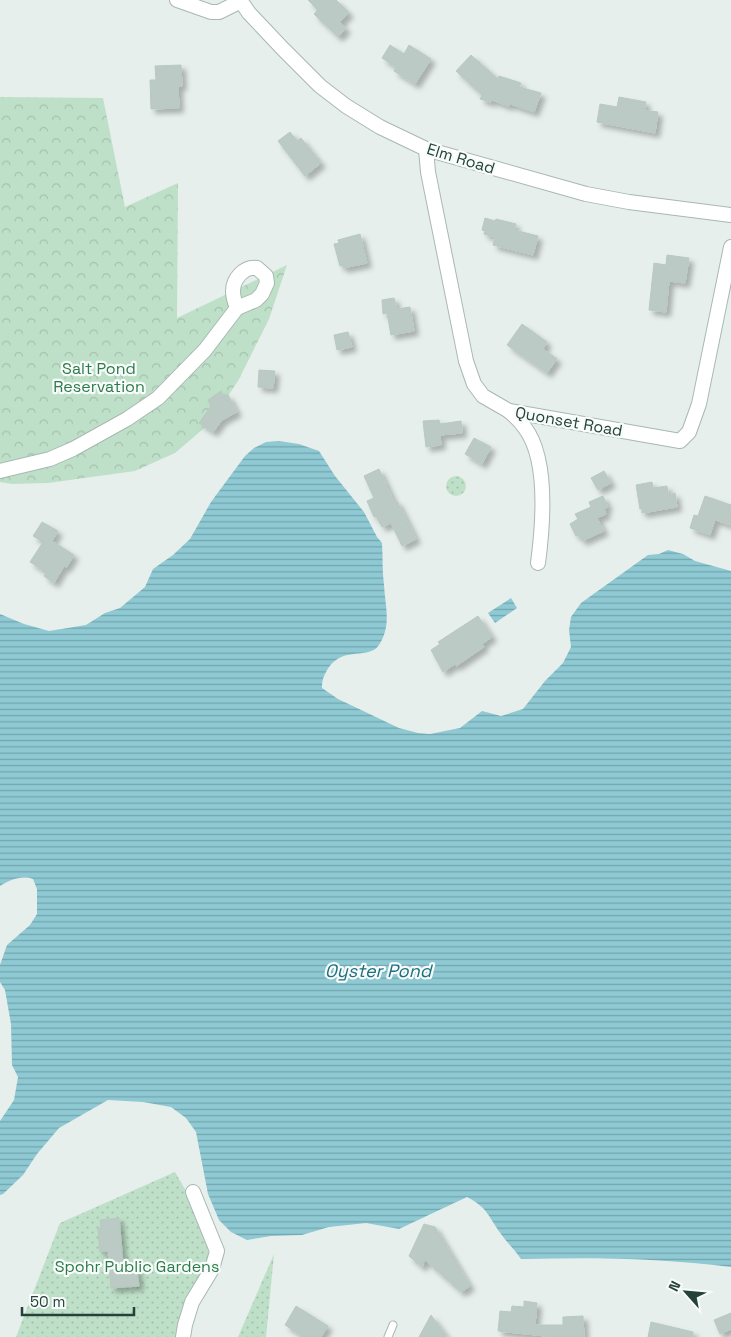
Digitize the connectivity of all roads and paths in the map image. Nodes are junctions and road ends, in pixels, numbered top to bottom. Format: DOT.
graph roads {
  1 [pos="177,0"];
  2 [pos="240,0"];
  3 [pos="426,149"];
  4 [pos="731,216"];
  5 [pos="731,247"];
  6 [pos="237,308"];
  7 [pos="510,411"];
  8 [pos="0,471"];
  9 [pos="538,563"];
  10 [pos="193,1192"];
  11 [pos="393,1325"];
  12 [pos="183,1337"];
  13 [pos="388,1337"];
  1 -- 2 [label="street"];
  2 -- 3 [label="street, Elm Road"];
  3 -- 4 [label="street, Elm Road"];
  3 -- 7 [label="street, Quonset Road"];
  5 -- 7 [label="street, Quonset Road"];
  6 -- 8 [label="street"];
  7 -- 9 [label="street"];
  10 -- 12 [label="street"];
  11 -- 13 [label="lane"];
}
